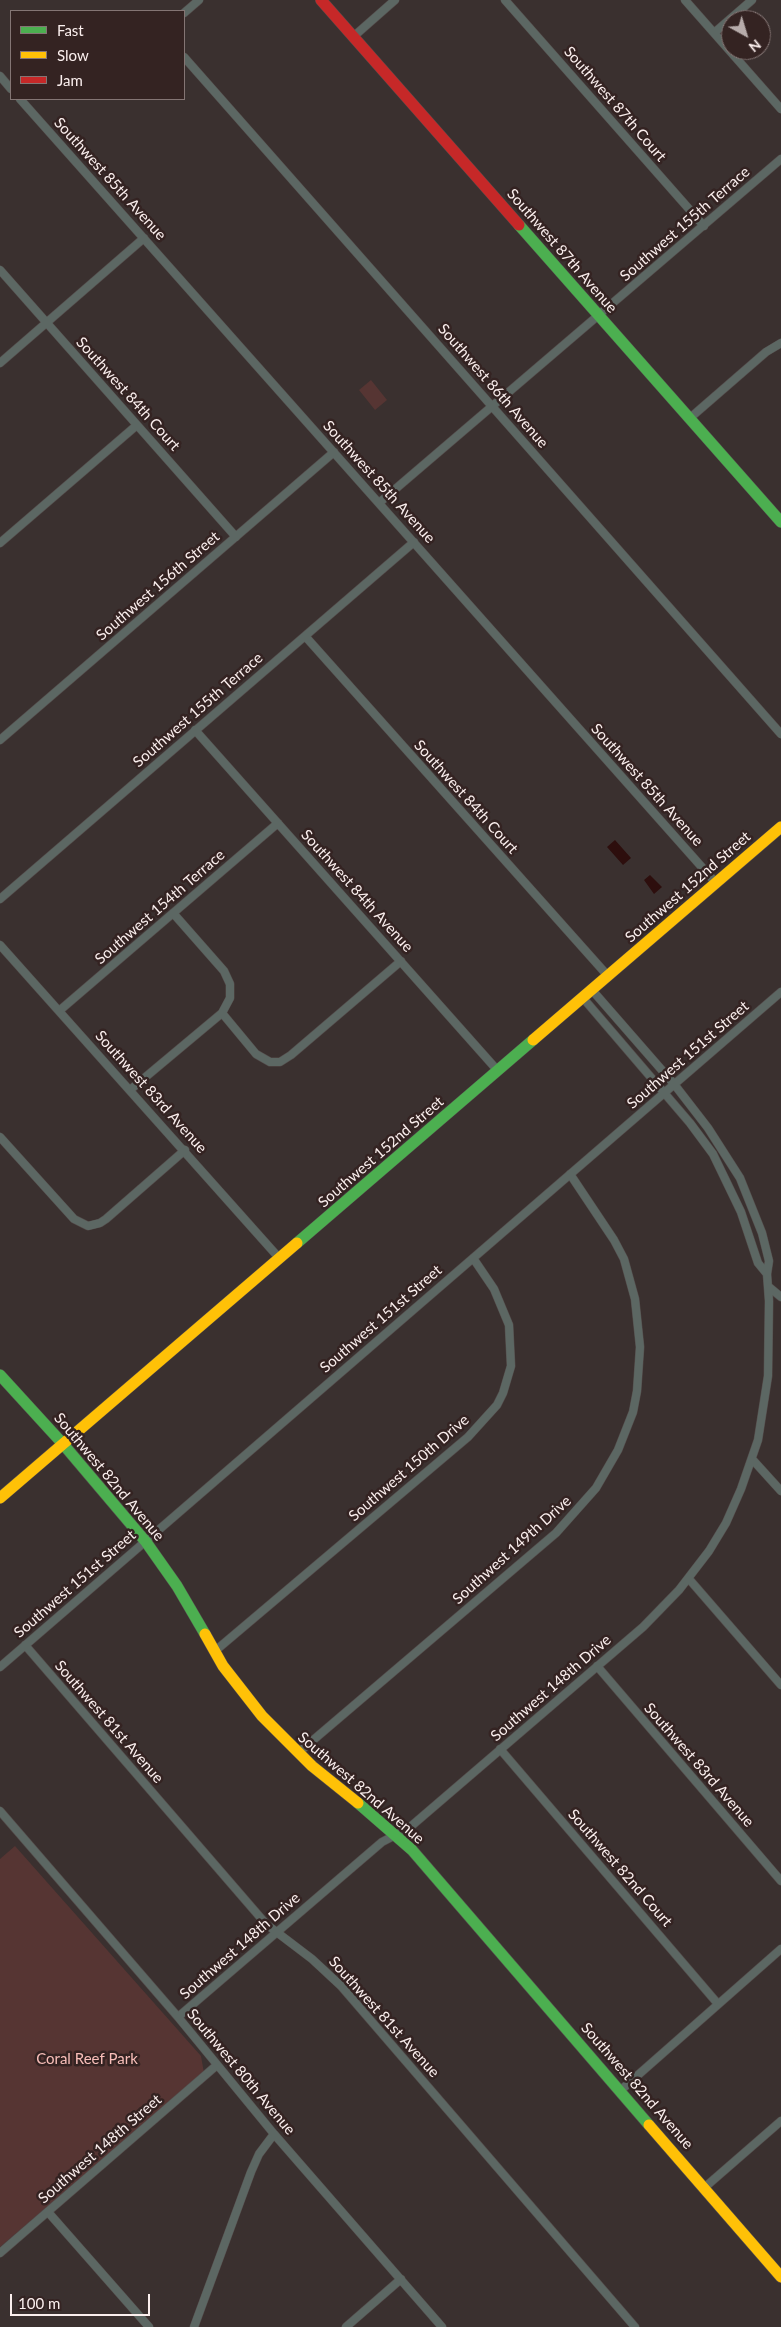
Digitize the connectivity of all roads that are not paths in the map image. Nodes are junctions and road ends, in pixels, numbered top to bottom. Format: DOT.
graph roads {
  1 [pos="199,0"];
  2 [pos="321,0"];
  3 [pos="395,0"];
  4 [pos="505,0"];
  5 [pos="686,0"];
  6 [pos="752,0"];
  7 [pos="185,12"];
  8 [pos="714,33"];
  9 [pos="353,37"];
  10 [pos="185,58"];
  11 [pos="0,76"];
  12 [pos="10,88"];
  13 [pos="21,100"];
  14 [pos="781,109"];
  15 [pos="781,160"];
  16 [pos="704,226"];
  17 [pos="144,238"];
  18 [pos="0,270"];
  19 [pos="599,316"];
  20 [pos="47,322"];
  21 [pos="781,343"];
  22 [pos="0,363"];
  23 [pos="493,408"];
  24 [pos="690,418"];
  25 [pos="137,425"];
  26 [pos="334,452"];
  27 [pos="379,503"];
  28 [pos="781,522"];
  29 [pos="236,537"];
  30 [pos="414,542"];
  31 [pos="0,543"];
  32 [pos="305,636"];
  33 [pos="195,730"];
  34 [pos="781,734"];
  35 [pos="0,740"];
  36 [pos="278,823"];
  37 [pos="781,827"];
  38 [pos="716,884"];
  39 [pos="0,899"];
  40 [pos="173,913"];
  41 [pos="0,945"];
  42 [pos="401,961"];
  43 [pos="608,976"];
  44 [pos="592,990"];
  45 [pos="781,992"];
  46 [pos="583,998"];
  47 [pos="59,1012"];
  48 [pos="222,1013"];
  49 [pos="498,1070"];
  50 [pos="674,1084"];
  51 [pos="130,1090"];
  52 [pos="664,1093"];
  53 [pos="0,1137"];
  54 [pos="185,1150"];
  55 [pos="570,1174"];
  56 [pos="473,1258"];
  57 [pos="280,1259"];
  58 [pos="768,1274"];
  59 [pos="769,1288"];
  60 [pos="781,1297"];
  61 [pos="0,1375"];
  62 [pos="63,1444"];
  63 [pos="752,1459"];
  64 [pos="781,1491"];
  65 [pos="0,1498"];
  66 [pos="146,1542"];
  67 [pos="689,1579"];
  68 [pos="25,1646"];
  69 [pos="215,1651"];
  70 [pos="597,1666"];
  71 [pos="0,1667"];
  72 [pos="781,1685"];
  73 [pos="500,1749"];
  74 [pos="298,1753"];
  75 [pos="0,1811"];
  76 [pos="396,1834"];
  77 [pos="781,1881"];
  78 [pos="276,1932"];
  79 [pos="781,1949"];
  80 [pos="718,2004"];
  81 [pos="178,2017"];
  82 [pos="217,2065"];
  83 [pos="621,2090"];
  84 [pos="781,2121"];
  85 [pos="274,2134"];
  86 [pos="704,2188"];
  87 [pos="48,2212"];
  88 [pos="0,2253"];
  89 [pos="781,2277"];
  90 [pos="401,2279"];
  91 [pos="149,2327"];
  92 [pos="194,2327"];
  93 [pos="346,2327"];
  94 [pos="442,2327"];
  95 [pos="635,2327"];
  1 -- 7 [label="street"];
  2 -- 9 [label="street, Southwest 87th Avenue"];
  3 -- 9 [label="street"];
  4 -- 16 [label="street, Southwest 87th Court"];
  5 -- 8 [label="street"];
  6 -- 8 [label="street"];
  8 -- 14 [label="street"];
  9 -- 19 [label="street, Southwest 87th Avenue"];
  10 -- 23 [label="street, Southwest 86th Avenue"];
  11 -- 12 [label="street"];
  13 -- 17 [label="street, Southwest 85th Avenue"];
  15 -- 16 [label="street, Southwest 155th Terrace"];
  16 -- 19 [label="street, Southwest 155th Terrace"];
  17 -- 20 [label="street"];
  17 -- 26 [label="street, Southwest 85th Avenue"];
  18 -- 20 [label="street, Southwest 84th Court"];
  19 -- 23 [label="street, Southwest 155th Terrace"];
  19 -- 24 [label="street, Southwest 87th Avenue"];
  20 -- 22 [label="street"];
  20 -- 25 [label="street, Southwest 84th Court"];
  21 -- 24 [label="street"];
  23 -- 27 [label="street, Southwest 155th Terrace"];
  23 -- 34 [label="street, Southwest 86th Avenue"];
  24 -- 28 [label="street, Southwest 87th Avenue"];
  25 -- 29 [label="street, Southwest 84th Court"];
  25 -- 31 [label="street"];
  26 -- 27 [label="street, Southwest 85th Avenue"];
  26 -- 29 [label="street, Southwest 156th Street"];
  27 -- 30 [label="street, Southwest 85th Avenue"];
  29 -- 35 [label="street, Southwest 156th Street"];
  30 -- 32 [label="street, Southwest 155th Terrace"];
  30 -- 38 [label="street, Southwest 85th Avenue"];
  32 -- 33 [label="street, Southwest 155th Terrace"];
  32 -- 43 [label="street, Southwest 84th Court"];
  33 -- 36 [label="street, Southwest 84th Avenue"];
  33 -- 39 [label="street, Southwest 155th Terrace"];
  36 -- 40 [label="street, Southwest 154th Terrace"];
  36 -- 42 [label="street, Southwest 84th Avenue"];
  37 -- 38 [label="street, Southwest 152nd Street"];
  38 -- 43 [label="street, Southwest 152nd Street"];
  40 -- 47 [label="street, Southwest 154th Terrace"];
  40 -- 48 [label="street"];
  41 -- 47 [label="street, Southwest 83rd Avenue"];
  42 -- 48 [label="street"];
  42 -- 49 [label="street, Southwest 84th Avenue"];
  43 -- 44 [label="street, Southwest 152nd Street"];
  44 -- 46 [label="street, Southwest 152nd Street"];
  44 -- 50 [label="street"];
  45 -- 50 [label="street, Southwest 151st Street"];
  46 -- 49 [label="street, Southwest 152nd Street"];
  46 -- 52 [label="street"];
  47 -- 51 [label="street, Southwest 83rd Avenue"];
  48 -- 51 [label="street"];
  49 -- 57 [label="street, Southwest 152nd Street"];
  50 -- 52 [label="street, Southwest 151st Street"];
  50 -- 58 [label="street"];
  51 -- 54 [label="street, Southwest 83rd Avenue"];
  52 -- 55 [label="street, Southwest 151st Street"];
  52 -- 58 [label="street"];
  53 -- 54 [label="street"];
  54 -- 57 [label="street, Southwest 83rd Avenue"];
  55 -- 56 [label="street, Southwest 151st Street"];
  55 -- 74 [label="street, Southwest 149th Drive"];
  56 -- 66 [label="street, Southwest 151st Street"];
  56 -- 69 [label="street, Southwest 150th Drive"];
  57 -- 62 [label="street, Southwest 152nd Street"];
  58 -- 59 [label="street, Southwest 148th Drive"];
  59 -- 60 [label="street"];
  59 -- 63 [label="street, Southwest 148th Drive"];
  61 -- 62 [label="street, Southwest 82nd Avenue"];
  62 -- 65 [label="street, Southwest 152nd Street"];
  62 -- 66 [label="street, Southwest 82nd Avenue"];
  63 -- 64 [label="street"];
  63 -- 67 [label="street, Southwest 148th Drive"];
  66 -- 68 [label="street, Southwest 151st Street"];
  66 -- 69 [label="street, Southwest 82nd Avenue"];
  67 -- 70 [label="street, Southwest 148th Drive"];
  67 -- 72 [label="street"];
  68 -- 71 [label="street, Southwest 151st Street"];
  68 -- 78 [label="street, Southwest 81st Avenue"];
  69 -- 74 [label="street, Southwest 82nd Avenue"];
  70 -- 73 [label="street, Southwest 148th Drive"];
  70 -- 77 [label="street, Southwest 83rd Avenue"];
  73 -- 76 [label="street, Southwest 148th Drive"];
  73 -- 80 [label="street, Southwest 82nd Court"];
  74 -- 76 [label="street, Southwest 82nd Avenue"];
  75 -- 81 [label="street, Southwest 80th Avenue"];
  76 -- 78 [label="street, Southwest 148th Drive"];
  76 -- 83 [label="street, Southwest 82nd Avenue"];
  78 -- 81 [label="street, Southwest 148th Drive"];
  78 -- 95 [label="street, Southwest 81st Avenue"];
  79 -- 80 [label="street"];
  80 -- 83 [label="street"];
  81 -- 82 [label="street, Southwest 80th Avenue"];
  82 -- 85 [label="street, Southwest 80th Avenue"];
  82 -- 87 [label="street, Southwest 148th Street"];
  83 -- 86 [label="street, Southwest 82nd Avenue"];
  84 -- 86 [label="street"];
  85 -- 90 [label="street, Southwest 80th Avenue"];
  85 -- 92 [label="street"];
  86 -- 89 [label="street, Southwest 82nd Avenue"];
  87 -- 88 [label="street, Southwest 148th Street"];
  87 -- 91 [label="street"];
  90 -- 93 [label="street"];
  90 -- 94 [label="street, Southwest 80th Avenue"];
}
